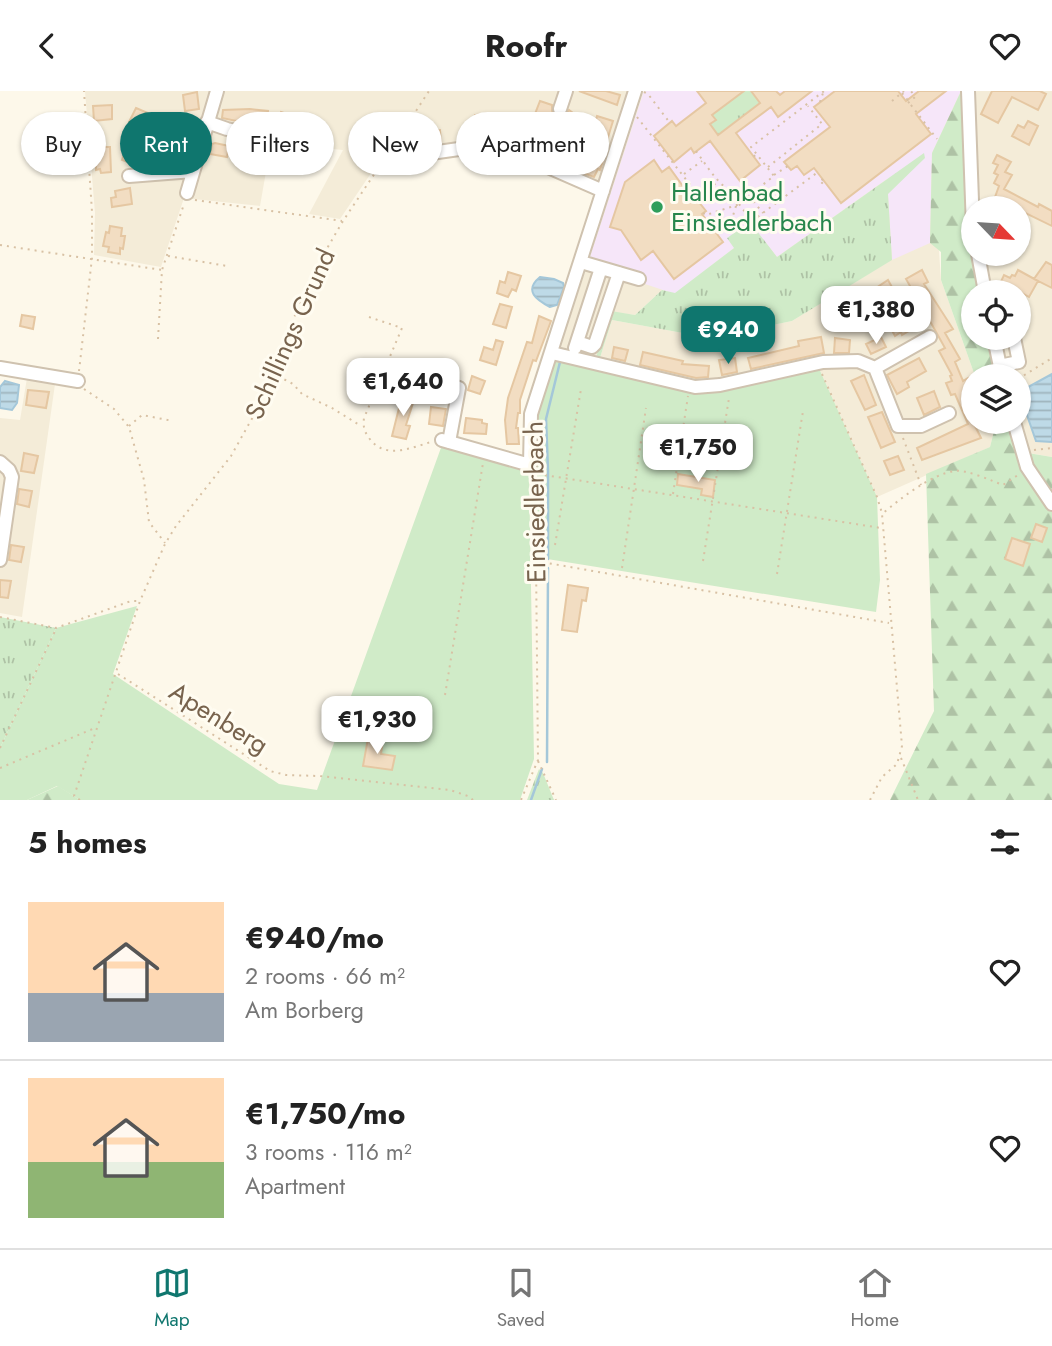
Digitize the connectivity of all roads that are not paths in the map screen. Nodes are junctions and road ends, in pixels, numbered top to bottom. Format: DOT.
graph roads {
  1 [pos="217,91"];
  2 [pos="566,91"];
  3 [pos="635,91"];
  4 [pos="968,91"];
  5 [pos="561,109"];
  6 [pos="210,112"];
  7 [pos="442,151"];
  8 [pos="142,175"];
  9 [pos="191,175"];
  10 [pos="129,176"];
  11 [pos="603,191"];
  12 [pos="972,196"];
  13 [pos="186,197"];
  14 [pos="581,262"];
  15 [pos="601,268"];
  16 [pos="619,273"];
  17 [pos="639,279"];
  18 [pos="929,337"];
  19 [pos="577,342"];
  20 [pos="552,353"];
  21 [pos="572,358"];
  22 [pos="0,368"];
  23 [pos="875,368"];
  24 [pos="78,381"];
  25 [pos="434,381"];
  26 [pos="949,414"];
  27 [pos="1017,434"];
  28 [pos="0,462"];
  29 [pos="1052,504"];
  30 [pos="0,560"];
  1 -- 6 [label="street"];
  2 -- 5 [label="street"];
  3 -- 11 [label="street, Einsiedlerbach"];
  4 -- 12 [label="street"];
  7 -- 11 [label="street"];
  8 -- 10 [label="street"];
  9 -- 13 [label="street"];
  11 -- 14 [label="street, Einsiedlerbach"];
  14 -- 15 [label="street"];
  14 -- 20 [label="street, Einsiedlerbach"];
  15 -- 16 [label="street"];
  15 -- 19 [label="street"];
  16 -- 17 [label="street"];
  16 -- 19 [label="street"];
  18 -- 23 [label="street"];
  19 -- 21 [label="street"];
  20 -- 21 [label="street"];
  20 -- 25 [label="street, Einsiedlerbach"];
  21 -- 23 [label="street"];
  22 -- 24 [label="street"];
  23 -- 26 [label="street"];
  27 -- 29 [label="street"];
  28 -- 30 [label="street"];
}
